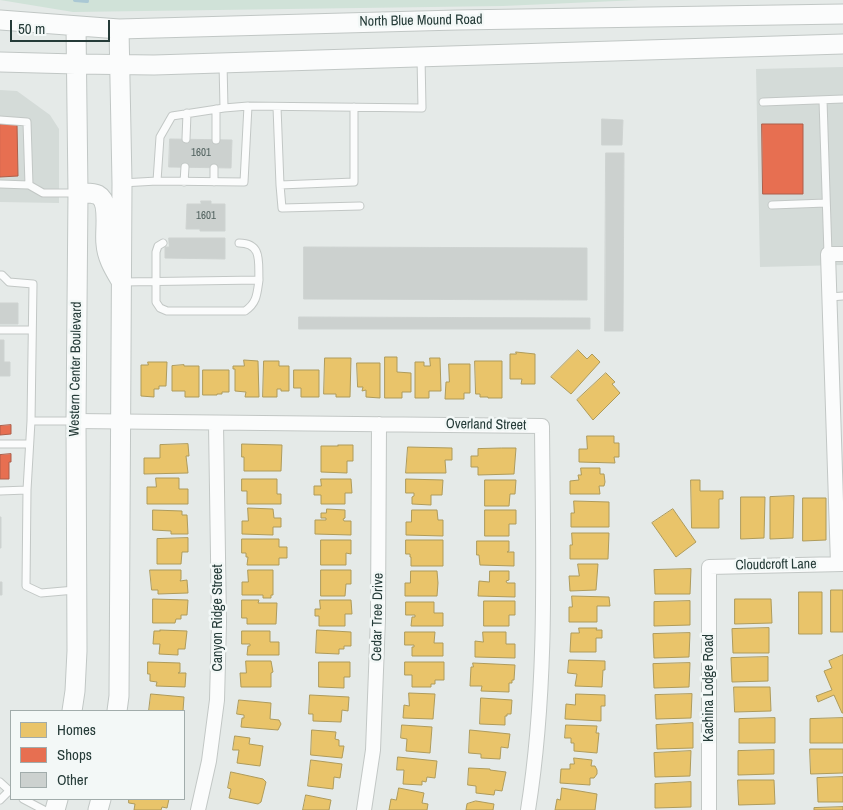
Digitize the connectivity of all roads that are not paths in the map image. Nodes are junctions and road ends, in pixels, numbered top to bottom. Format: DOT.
graph roads {
  1 [pos="843,14"];
  2 [pos="0,20"];
  3 [pos="76,26"];
  4 [pos="119,29"];
  5 [pos="843,44"];
  6 [pos="421,57"];
  7 [pos="0,62"];
  8 [pos="223,63"];
  9 [pos="76,64"];
  10 [pos="120,65"];
  11 [pos="843,99"];
  12 [pos="823,100"];
  13 [pos="763,102"];
  14 [pos="248,106"];
  15 [pos="277,106"];
  16 [pos="354,107"];
  17 [pos="220,108"];
  18 [pos="187,114"];
  19 [pos="0,120"];
  20 [pos="186,139"];
  21 [pos="216,140"];
  22 [pos="185,167"];
  23 [pos="214,168"];
  24 [pos="157,181"];
  25 [pos="184,182"];
  26 [pos="214,182"];
  27 [pos="122,183"];
  28 [pos="0,184"];
  29 [pos="29,185"];
  30 [pos="280,185"];
  31 [pos="78,193"];
  32 [pos="826,203"];
  33 [pos="772,205"];
  34 [pos="360,206"];
  35 [pos="163,243"];
  36 [pos="239,243"];
  37 [pos="828,254"];
  38 [pos="843,254"];
  39 [pos="0,275"];
  40 [pos="258,280"];
  41 [pos="122,282"];
  42 [pos="156,282"];
  43 [pos="837,297"];
  44 [pos="0,330"];
  45 [pos="32,330"];
  46 [pos="32,421"];
  47 [pos="76,421"];
  48 [pos="122,422"];
  49 [pos="216,424"];
  50 [pos="379,424"];
  51 [pos="838,430"];
  52 [pos="0,444"];
  53 [pos="29,444"];
  54 [pos="27,490"];
  55 [pos="0,491"];
  56 [pos="840,564"];
  57 [pos="709,567"];
  58 [pos="76,590"];
  59 [pos="72,710"];
  60 [pos="117,710"];
  61 [pos="0,782"];
  62 [pos="10,792"];
  63 [pos="0,800"];
  64 [pos="25,800"];
  65 [pos="44,810"];
  66 [pos="198,810"];
  67 [pos="364,810"];
  68 [pos="528,810"];
  69 [pos="709,810"];
  1 -- 4 [label="main road, North Blue Mound Road"];
  2 -- 3 [label="main road, North Blue Mound Road"];
  3 -- 4 [label="main road, North Blue Mound Road"];
  3 -- 9 [label="main road, Western Center Boulevard"];
  4 -- 10 [label="main road"];
  5 -- 6 [label="main road"];
  6 -- 8 [label="main road"];
  6 -- 16 [label="lane"];
  7 -- 9 [label="main road"];
  8 -- 10 [label="main road"];
  8 -- 17 [label="lane"];
  9 -- 10 [label="main road"];
  9 -- 31 [label="main road, Western Center Boulevard"];
  10 -- 27 [label="main road"];
  11 -- 12 [label="lane"];
  12 -- 13 [label="lane"];
  12 -- 32 [label="lane"];
  14 -- 15 [label="lane"];
  14 -- 17 [label="lane"];
  14 -- 26 [label="lane"];
  15 -- 16 [label="lane"];
  15 -- 30 [label="lane"];
  16 -- 30 [label="lane"];
  17 -- 18 [label="lane"];
  17 -- 21 [label="lane"];
  18 -- 20 [label="lane"];
  18 -- 24 [label="lane"];
  19 -- 29 [label="lane"];
  22 -- 25 [label="lane"];
  23 -- 26 [label="lane"];
  24 -- 25 [label="lane"];
  24 -- 27 [label="lane"];
  25 -- 26 [label="lane"];
  27 -- 41 [label="main road"];
  28 -- 29 [label="lane"];
  29 -- 31 [label="lane"];
  30 -- 34 [label="lane"];
  31 -- 41 [label="main road"];
  31 -- 47 [label="main road, Western Center Boulevard"];
  32 -- 33 [label="lane"];
  32 -- 37 [label="lane"];
  35 -- 42 [label="lane"];
  36 -- 40 [label="lane"];
  37 -- 38 [label="street"];
  37 -- 43 [label="street"];
  39 -- 45 [label="lane"];
  40 -- 42 [label="lane"];
  40 -- 42 [label="lane"];
  41 -- 42 [label="lane"];
  41 -- 48 [label="main road"];
  43 -- 51 [label="street"];
  44 -- 45 [label="lane"];
  45 -- 46 [label="lane"];
  46 -- 47 [label="lane"];
  46 -- 53 [label="lane"];
  47 -- 48 [label="street, Overland Street"];
  47 -- 58 [label="main road, Western Center Boulevard"];
  48 -- 49 [label="street, Overland Street"];
  48 -- 60 [label="main road"];
  49 -- 50 [label="street, Overland Street"];
  49 -- 66 [label="street, Canyon Ridge Street"];
  50 -- 67 [label="street, Cedar Tree Drive"];
  50 -- 68 [label="street, Overland Street"];
  51 -- 56 [label="street"];
  52 -- 53 [label="lane"];
  53 -- 54 [label="lane"];
  54 -- 55 [label="lane"];
  54 -- 58 [label="lane"];
  56 -- 57 [label="street, Cloudcroft Lane"];
  57 -- 69 [label="street, Kachina Lodge Road"];
  58 -- 59 [label="main road, Western Center Boulevard"];
  61 -- 62 [label="lane"];
  62 -- 63 [label="lane"];
  64 -- 65 [label="lane"];
}
